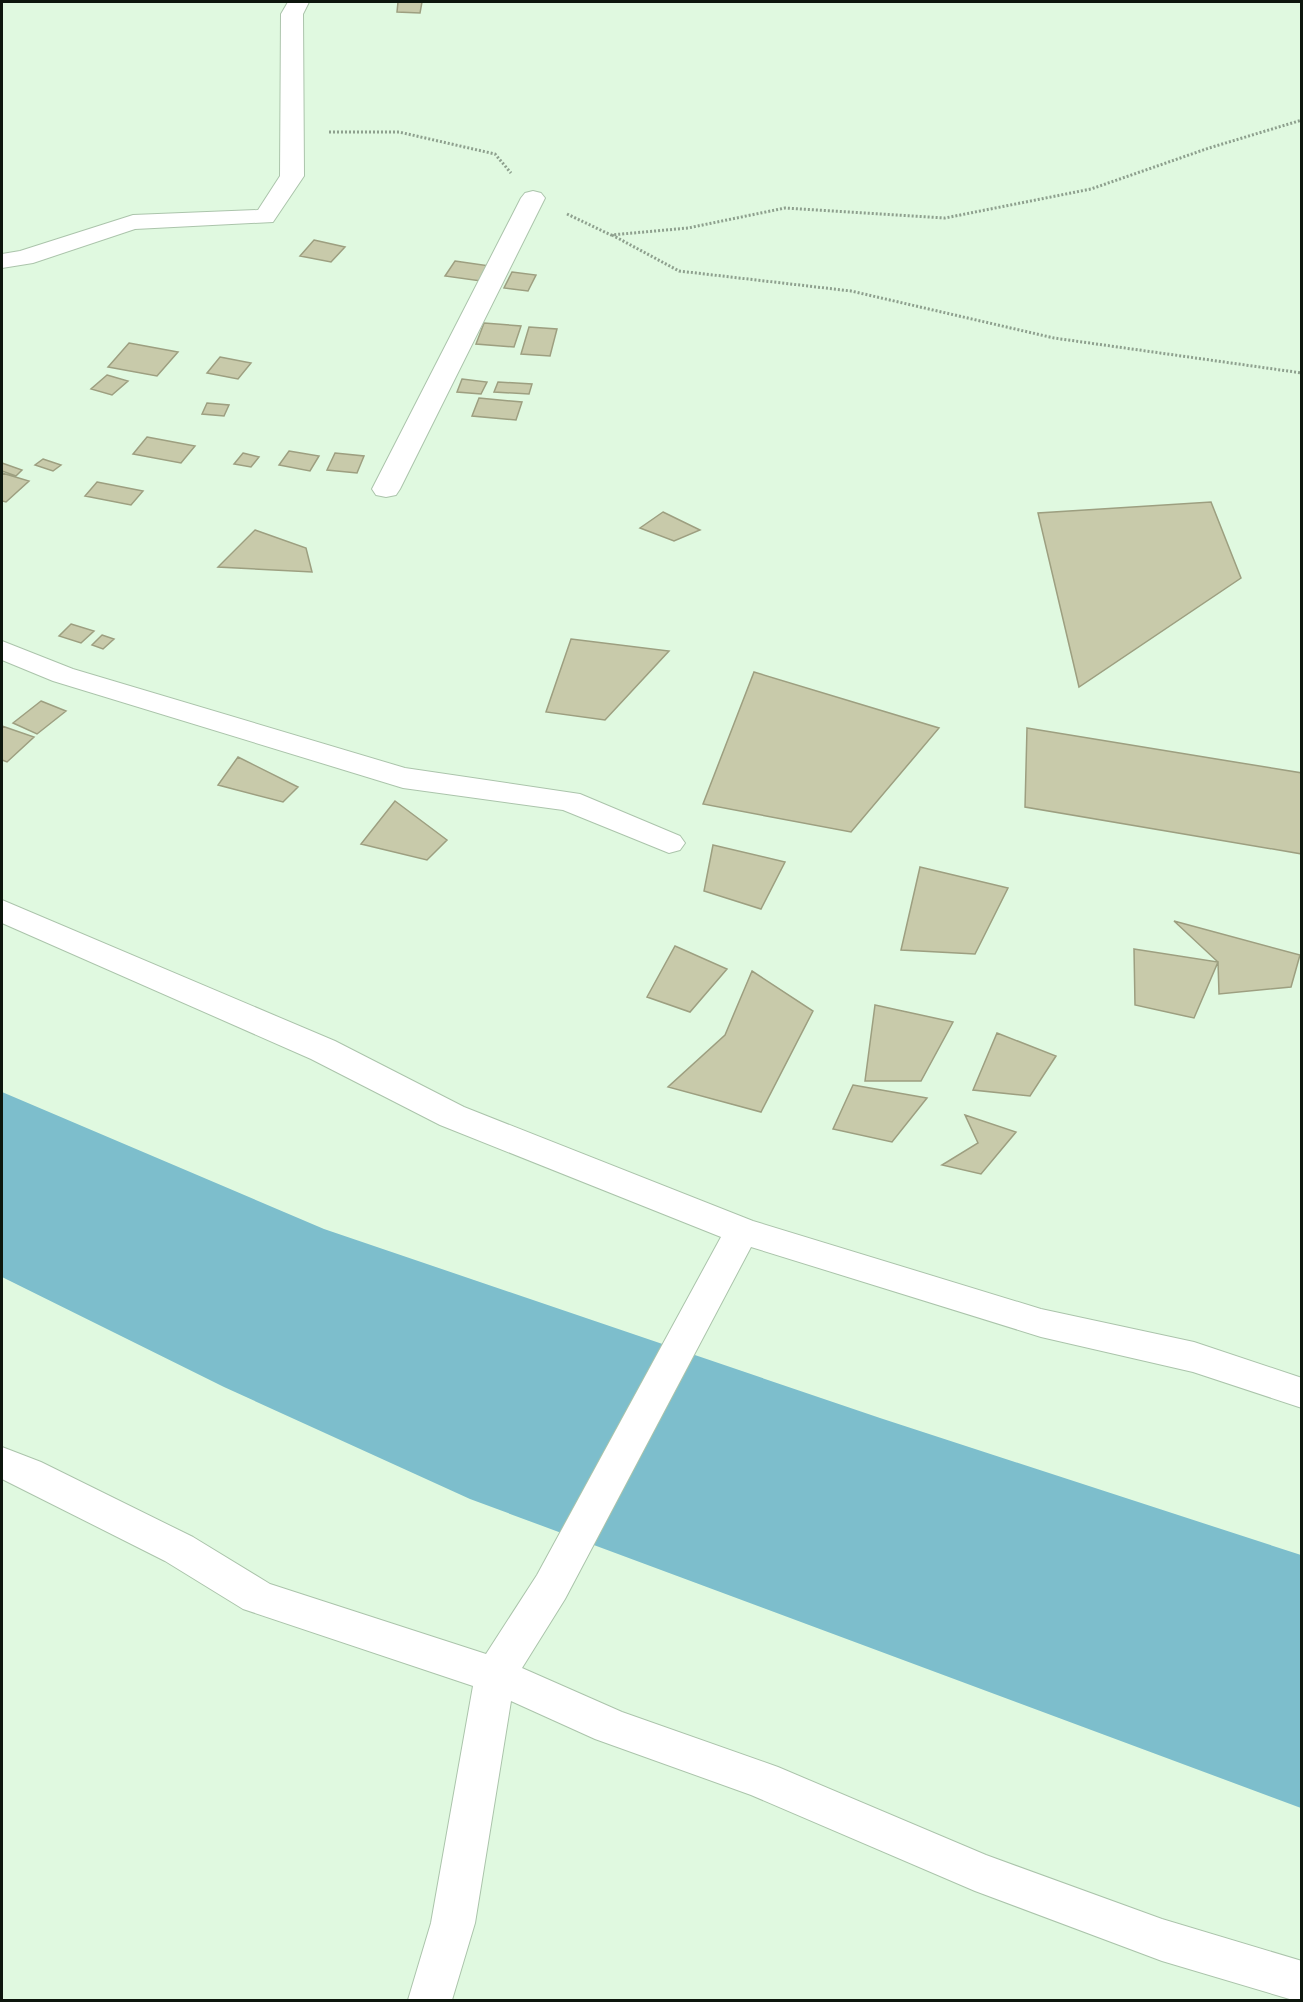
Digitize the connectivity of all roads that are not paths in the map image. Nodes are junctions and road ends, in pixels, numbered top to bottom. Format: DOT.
graph roads {
  1 [pos="298,2"];
  2 [pos="533,198"];
  3 [pos="2,261"];
  4 [pos="386,489"];
  5 [pos="2,650"];
  6 [pos="669,843"];
  7 [pos="2,911"];
  8 [pos="742,1231"];
  9 [pos="1302,1393"];
  10 [pos="2,1463"];
  11 [pos="495,1675"];
  12 [pos="1302,1982"];
  13 [pos="430,2001"];
  1 -- 3 [label="street"];
  2 -- 4 [label="street"];
  5 -- 6 [label="street"];
  7 -- 8 [label="street"];
  8 -- 9 [label="street"];
  8 -- 11 [label="street"];
  10 -- 11 [label="street"];
  11 -- 12 [label="street"];
  11 -- 13 [label="street"];
}
